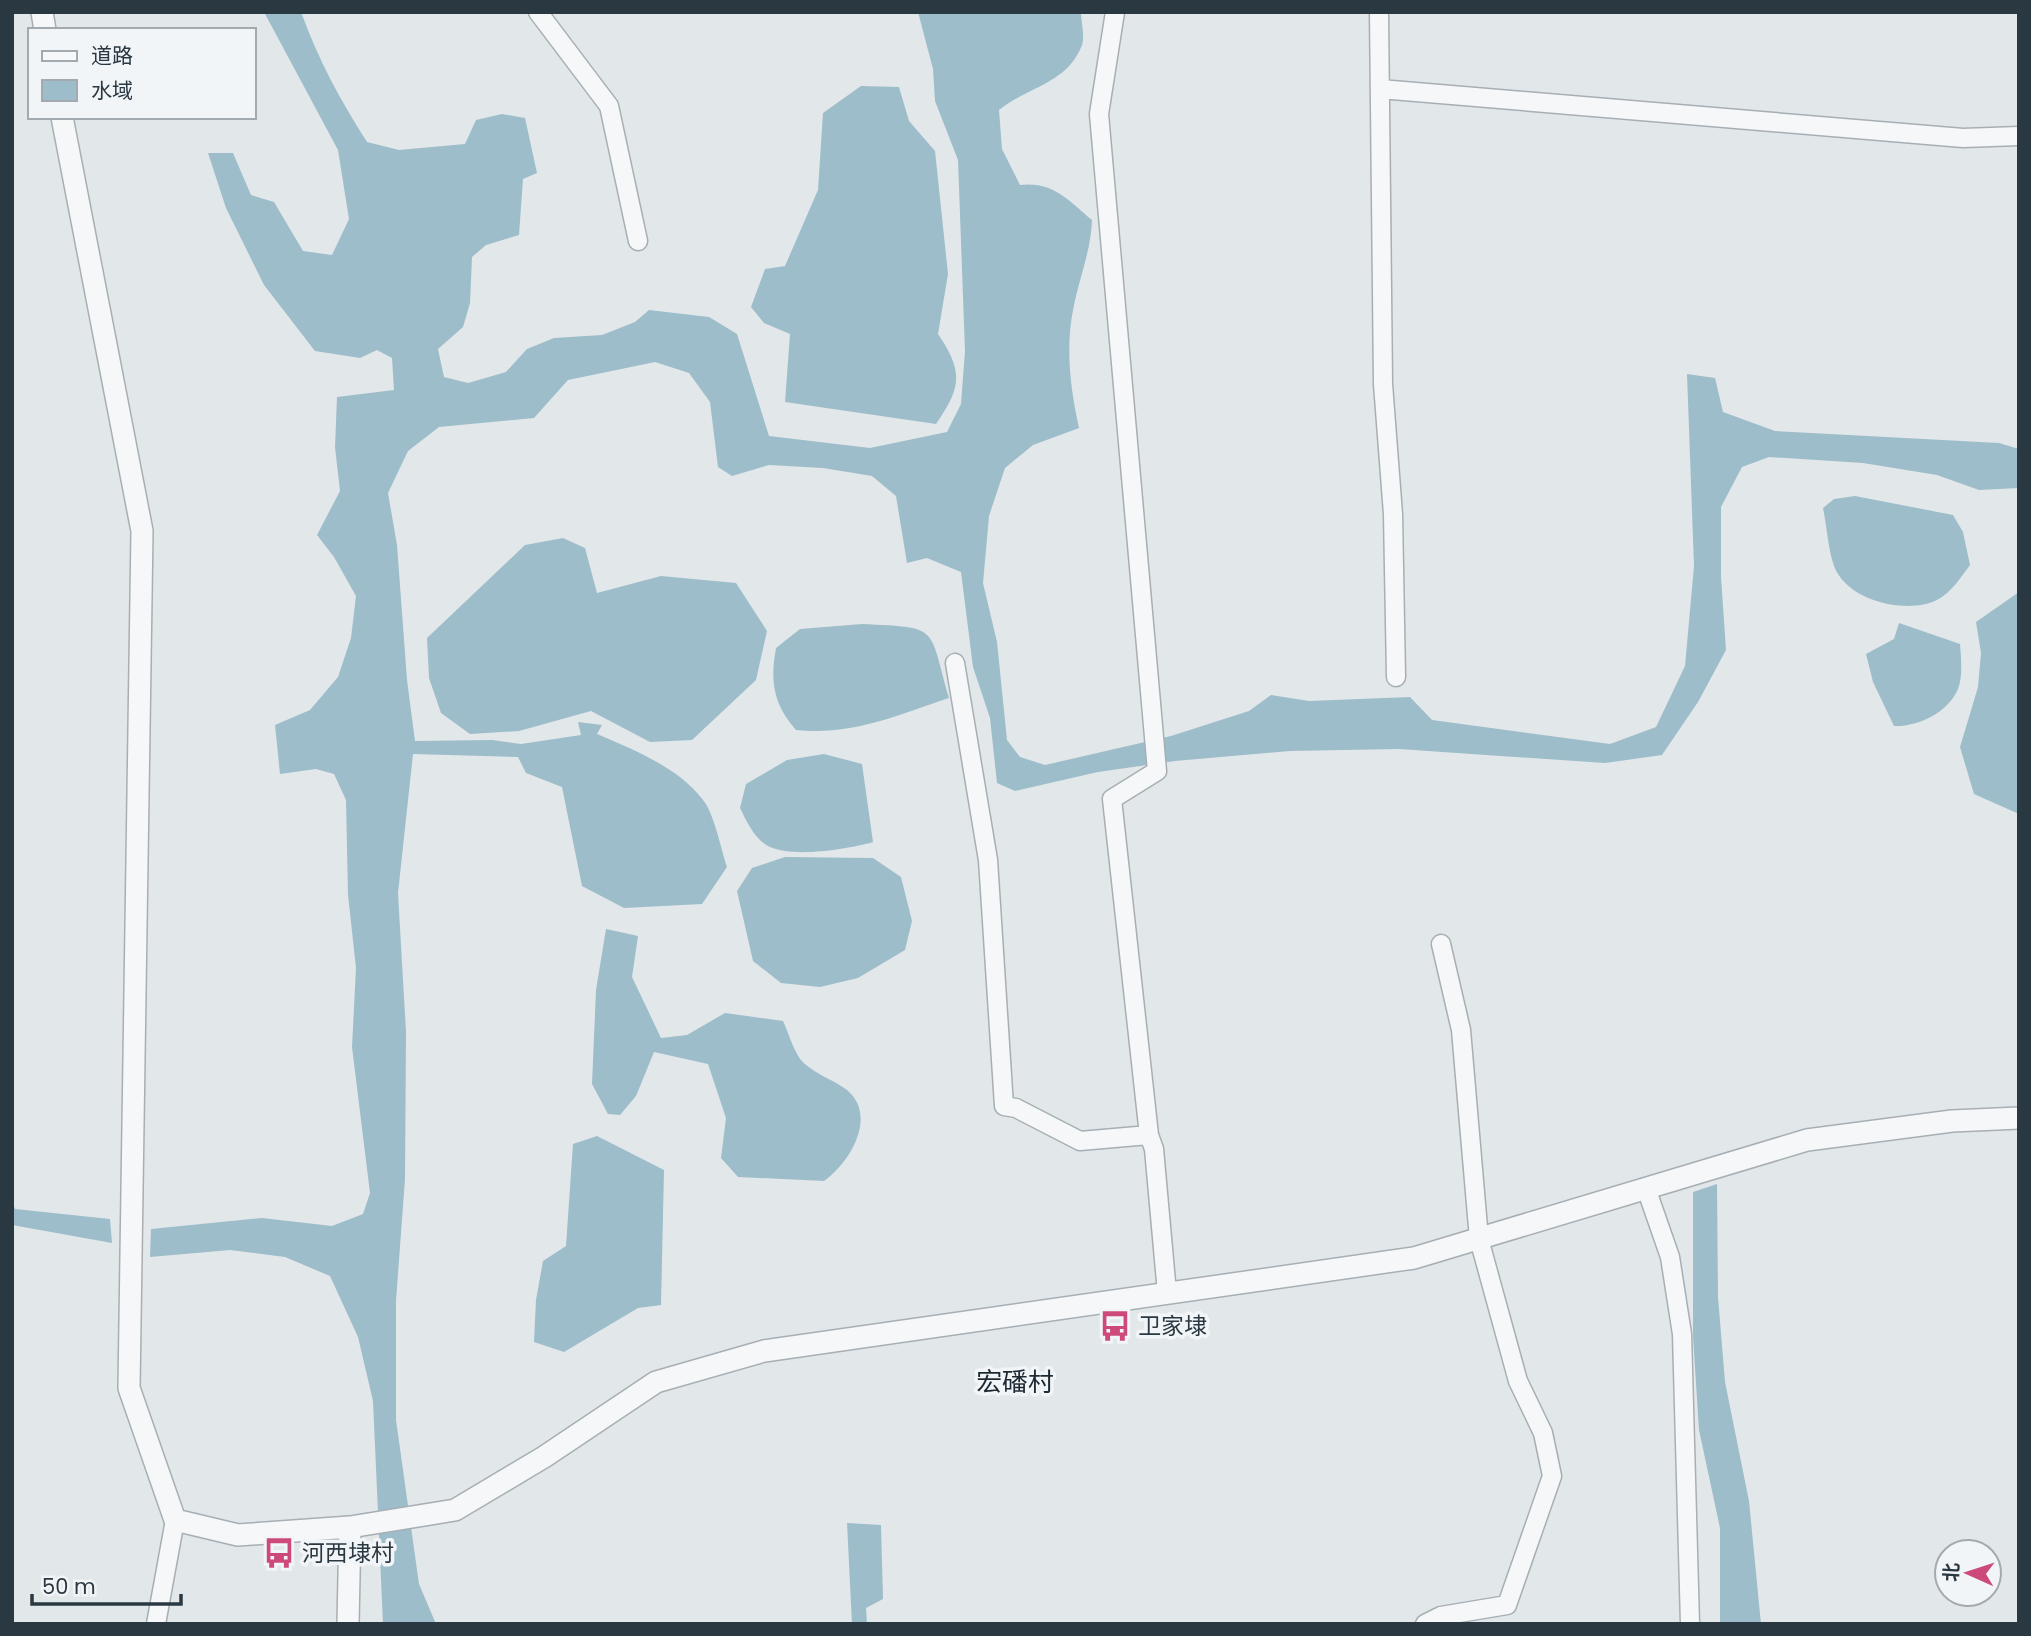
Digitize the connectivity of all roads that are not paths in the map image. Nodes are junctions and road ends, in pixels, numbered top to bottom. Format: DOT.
graph roads {
  1 [pos="538,12"];
  2 [pos="1115,12"];
  3 [pos="1379,12"];
  4 [pos="1380,89"];
  5 [pos="62,119"];
  6 [pos="2019,136"];
  7 [pos="639,241"];
  8 [pos="955,663"];
  9 [pos="1396,677"];
  10 [pos="1441,944"];
  11 [pos="2019,1118"];
  12 [pos="1149,1135"];
  13 [pos="1646,1188"];
  14 [pos="1479,1239"];
  15 [pos="1167,1293"];
  16 [pos="175,1520"];
  17 [pos="360,1526"];
  18 [pos="156,1624"];
  19 [pos="348,1624"];
  20 [pos="1425,1624"];
  21 [pos="1690,1624"];
  1 -- 7 [label="street"];
  2 -- 12 [label="street"];
  3 -- 4 [label="street"];
  4 -- 6 [label="street"];
  4 -- 9 [label="street"];
  5 -- 16 [label="street"];
  8 -- 12 [label="street"];
  10 -- 14 [label="street"];
  11 -- 13 [label="street"];
  12 -- 15 [label="street"];
  13 -- 14 [label="street"];
  13 -- 21 [label="street"];
  14 -- 15 [label="street"];
  14 -- 20 [label="street"];
  15 -- 17 [label="street"];
  16 -- 17 [label="street"];
  16 -- 18 [label="street"];
  17 -- 19 [label="street"];
}
